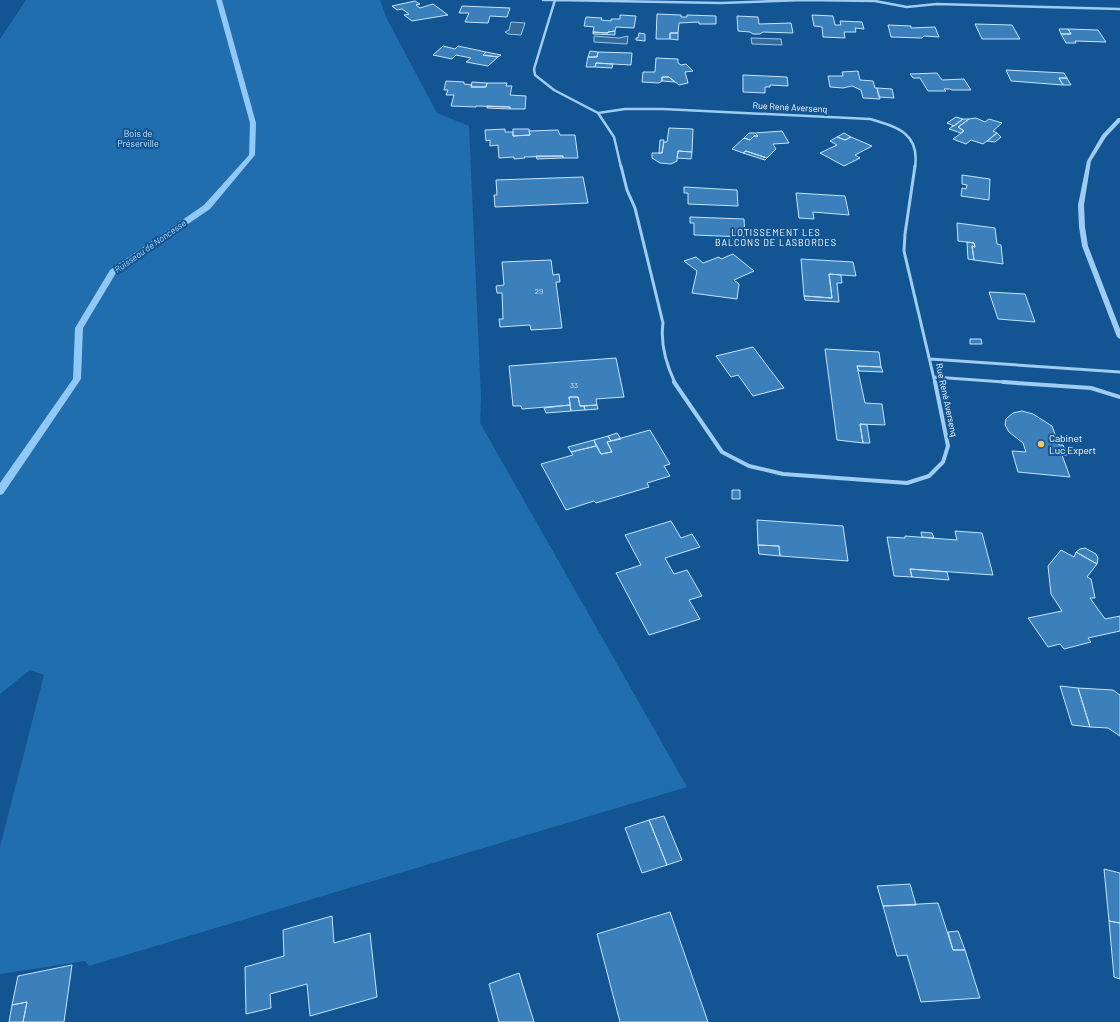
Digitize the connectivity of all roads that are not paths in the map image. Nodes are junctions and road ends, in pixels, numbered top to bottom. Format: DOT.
graph roads {
  1 [pos="542,0"];
  2 [pos="555,0"];
  3 [pos="1120,9"];
  4 [pos="598,113"];
  5 [pos="1120,119"];
  6 [pos="1120,337"];
  7 [pos="930,359"];
  8 [pos="1120,372"];
  9 [pos="934,377"];
  10 [pos="1120,397"];
  1 -- 2 [label="street"];
  2 -- 3 [label="street"];
  2 -- 4 [label="street"];
  4 -- 7 [label="street, Rue René Aversenq"];
  4 -- 9 [label="street, Rue René Aversenq"];
  5 -- 6 [label="street"];
  7 -- 8 [label="street"];
  7 -- 9 [label="street, Rue René Aversenq"];
  9 -- 10 [label="street"];
}
